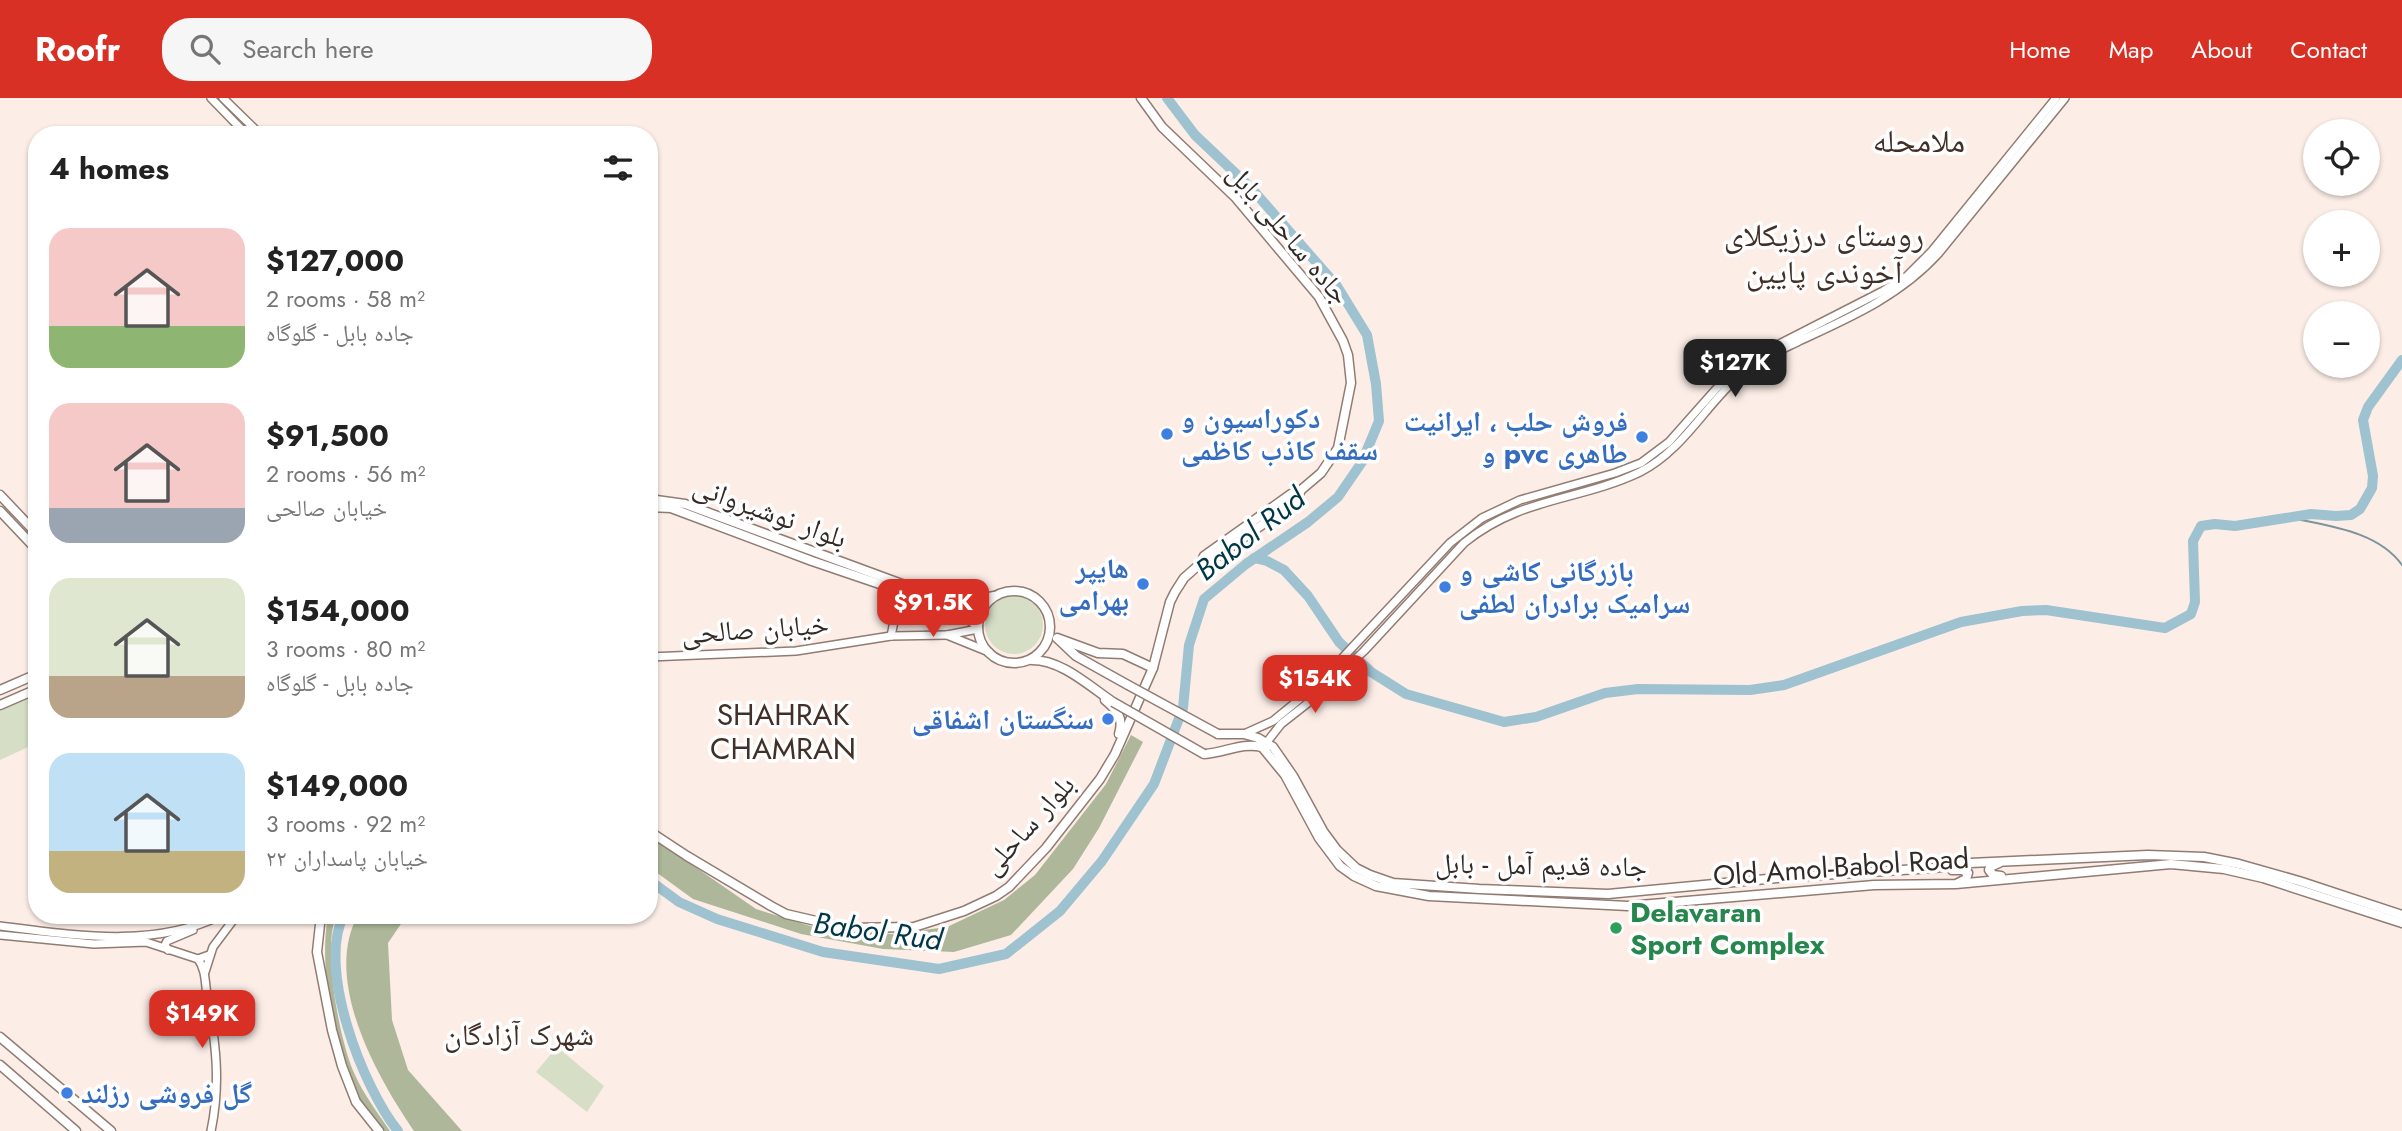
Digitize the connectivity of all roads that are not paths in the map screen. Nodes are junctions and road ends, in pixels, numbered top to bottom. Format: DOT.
graph roads {
  1 [pos="211,98"];
  2 [pos="223,98"];
  3 [pos="1141,98"];
  4 [pos="2056,98"];
  5 [pos="2065,98"];
  6 [pos="238,126"];
  7 [pos="252,126"];
  8 [pos="0,495"];
  9 [pos="658,500"];
  10 [pos="658,507"];
  11 [pos="0,511"];
  12 [pos="28,525"];
  13 [pos="28,541"];
  14 [pos="1201,563"];
  15 [pos="898,589"];
  16 [pos="994,596"];
  17 [pos="1394,602"];
  18 [pos="1401,609"];
  19 [pos="965,617"];
  20 [pos="978,628"];
  21 [pos="1051,628"];
  22 [pos="966,630"];
  23 [pos="947,635"];
  24 [pos="891,636"];
  25 [pos="1057,638"];
  26 [pos="989,652"];
  27 [pos="658,657"];
  28 [pos="1029,660"];
  29 [pos="1153,668"];
  30 [pos="28,678"];
  31 [pos="1084,682"];
  32 [pos="0,690"];
  33 [pos="28,693"];
  34 [pos="0,705"];
  35 [pos="1244,734"];
  36 [pos="1265,744"];
  37 [pos="1115,754"];
  38 [pos="658,837"];
  39 [pos="2002,862"];
  40 [pos="1934,869"];
  41 [pos="2031,875"];
  42 [pos="1956,884"];
  43 [pos="2402,915"];
  44 [pos="2402,923"];
  45 [pos="203,924"];
  46 [pos="320,924"];
  47 [pos="228,925"];
  48 [pos="0,926"];
  49 [pos="222,934"];
  50 [pos="0,935"];
  51 [pos="46,936"];
  52 [pos="147,938"];
  53 [pos="168,950"];
  54 [pos="209,956"];
  55 [pos="198,959"];
  56 [pos="205,973"];
  57 [pos="0,1037"];
  58 [pos="0,1065"];
  59 [pos="62,1119"];
  60 [pos="108,1130"];
  61 [pos="66,1131"];
  62 [pos="76,1131"];
  63 [pos="211,1131"];
  64 [pos="379,1131"];
  1 -- 6 [label="main road"];
  2 -- 7 [label="main road"];
  3 -- 14 [label="main road, جاده ساحلی بابل"];
  4 -- 17 [label="main road"];
  5 -- 18 [label="main road"];
  8 -- 12 [label="main road"];
  9 -- 16 [label="main road, بلوار نوشیروانی"];
  10 -- 15 [label="main road, بلوار نوشیروانی"];
  11 -- 13 [label="main road"];
  14 -- 29 [label="main road, بلوار ساحلی"];
  15 -- 19 [label="main road, بلوار نوشیروانی"];
  15 -- 24 [label="main road"];
  16 -- 20 [label="main road"];
  16 -- 21 [label="main road"];
  17 -- 18 [label="main road"];
  17 -- 35 [label="main road"];
  18 -- 36 [label="main road"];
  19 -- 20 [label="main road, بلوار نوشیروانی"];
  19 -- 22 [label="main road"];
  20 -- 22 [label="main road"];
  20 -- 26 [label="main road"];
  21 -- 25 [label="main road"];
  21 -- 28 [label="main road"];
  22 -- 23 [label="main road"];
  23 -- 24 [label="main road, خيابان صالحی"];
  23 -- 26 [label="main road"];
  24 -- 27 [label="main road, خيابان صالحی"];
  25 -- 29 [label="main road"];
  25 -- 35 [label="main road, bridge"];
  26 -- 28 [label="main road"];
  28 -- 31 [label="main road"];
  29 -- 37 [label="main road, بلوار ساحلی"];
  30 -- 32 [label="main road"];
  31 -- 36 [label="main road, bridge"];
  31 -- 37 [label="main road"];
  33 -- 34 [label="main road"];
  35 -- 36 [label="main road"];
  36 -- 40 [label="main road, Old Amol-Babol Road"];
  36 -- 42 [label="main road, Old Amol-Babol Road"];
  37 -- 38 [label="main road, بلوار ساحلی"];
  39 -- 40 [label="main road, Old Amol-Babol Road"];
  39 -- 41 [label="main road"];
  39 -- 43 [label="main road, Old Amol-Babol Road"];
  40 -- 42 [label="main road"];
  41 -- 42 [label="main road, Old Amol-Babol Road"];
  41 -- 44 [label="main road, Old Amol-Babol Road"];
  45 -- 49 [label="main road"];
  45 -- 52 [label="main road"];
  45 -- 53 [label="main road"];
  46 -- 64 [label="main road"];
  47 -- 49 [label="main road"];
  48 -- 51 [label="main road"];
  49 -- 54 [label="main road"];
  50 -- 51 [label="main road"];
  51 -- 52 [label="main road"];
  52 -- 53 [label="main road"];
  53 -- 55 [label="main road"];
  54 -- 55 [label="main road"];
  54 -- 56 [label="main road"];
  55 -- 56 [label="main road"];
  56 -- 63 [label="main road"];
  57 -- 60 [label="main road"];
  58 -- 59 [label="main road"];
  59 -- 61 [label="main road"];
  59 -- 62 [label="main road"];
}
